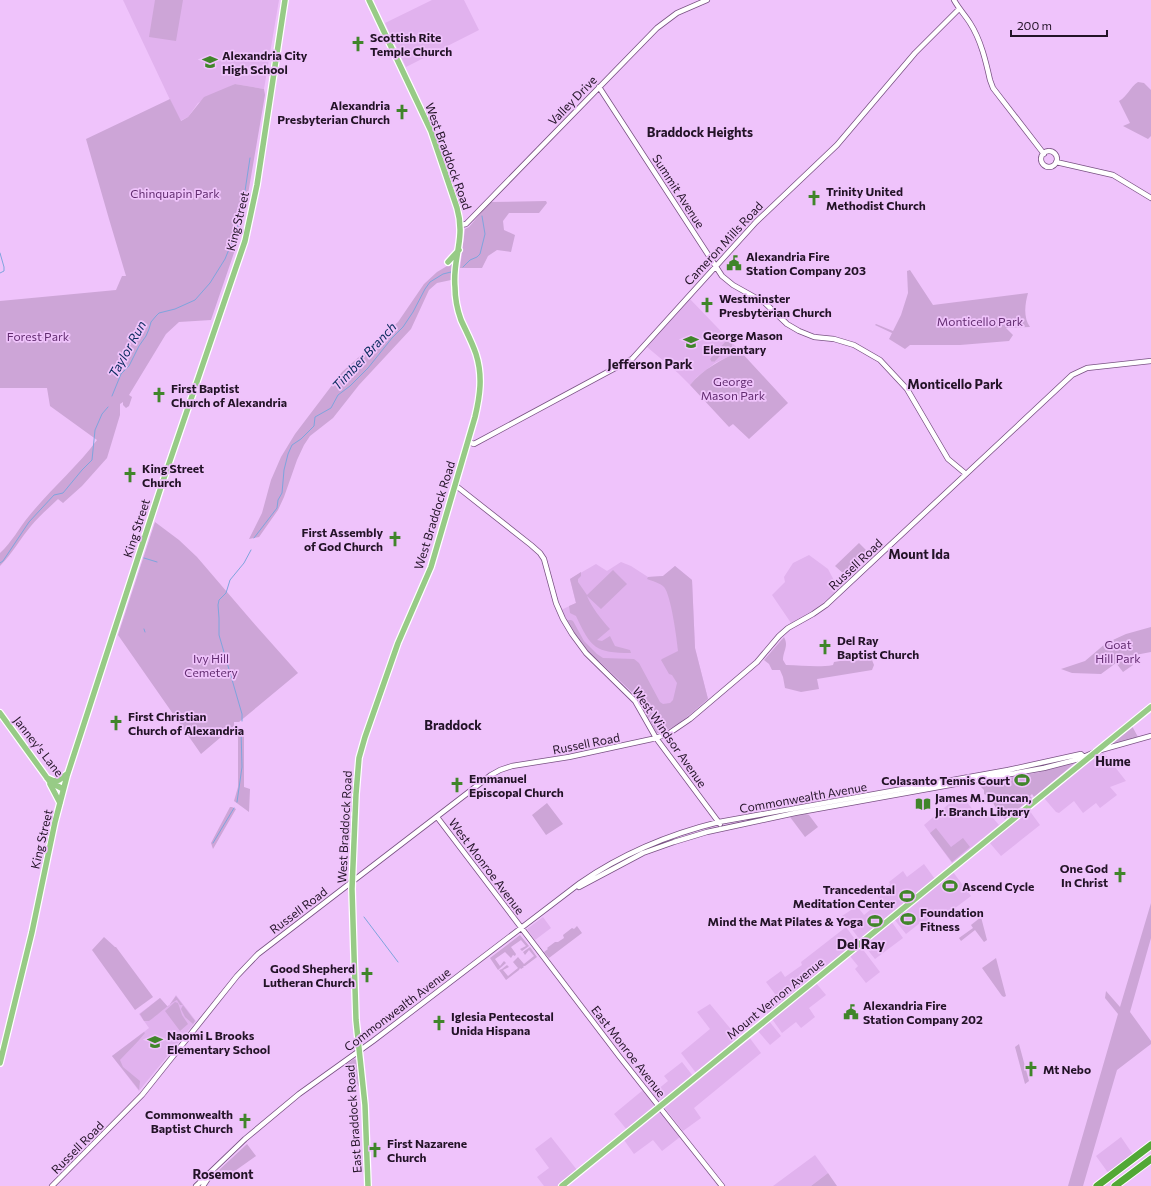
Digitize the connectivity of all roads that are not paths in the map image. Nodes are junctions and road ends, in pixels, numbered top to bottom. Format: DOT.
graph roads {
  1 [pos="285,0"];
  2 [pos="369,0"];
  3 [pos="707,0"];
  4 [pos="954,0"];
  5 [pos="959,9"];
  6 [pos="599,87"];
  7 [pos="1044,154"];
  8 [pos="1056,162"];
  9 [pos="1151,198"];
  10 [pos="461,225"];
  11 [pos="459,250"];
  12 [pos="448,262"];
  13 [pos="716,266"];
  14 [pos="1151,361"];
  15 [pos="468,442"];
  16 [pos="966,474"];
  17 [pos="456,485"];
  18 [pos="1151,707"];
  19 [pos="0,713"];
  20 [pos="1151,736"];
  21 [pos="656,738"];
  22 [pos="1097,751"];
  23 [pos="1059,762"];
  24 [pos="69,770"];
  25 [pos="48,780"];
  26 [pos="63,789"];
  27 [pos="60,803"];
  28 [pos="437,817"];
  29 [pos="719,822"];
  30 [pos="724,828"];
  31 [pos="352,881"];
  32 [pos="564,895"];
  33 [pos="521,928"];
  34 [pos="359,1050"];
  35 [pos="0,1063"];
  36 [pos="660,1107"];
  37 [pos="1151,1145"];
  38 [pos="1151,1159"];
  39 [pos="211,1174"];
  40 [pos="52,1186"];
  41 [pos="196,1186"];
  42 [pos="203,1186"];
  43 [pos="368,1186"];
  44 [pos="562,1186"];
  45 [pos="722,1186"];
  46 [pos="1097,1186"];
  47 [pos="1115,1186"];
  1 -- 24 [label="main road, King Street"];
  2 -- 10 [label="main road, West Braddock Road"];
  3 -- 6 [label="street, Valley Drive"];
  4 -- 5 [label="street"];
  5 -- 7 [label="street"];
  5 -- 13 [label="street, Cameron Mills Road"];
  6 -- 10 [label="street, Valley Drive"];
  6 -- 13 [label="street, Summit Avenue"];
  7 -- 8 [label="street"];
  7 -- 8 [label="street"];
  8 -- 9 [label="street"];
  10 -- 11 [label="main road, West Braddock Road"];
  11 -- 12 [label="main road"];
  11 -- 15 [label="main road, West Braddock Road"];
  13 -- 15 [label="street, Cameron Mills Road"];
  13 -- 16 [label="street, Summit Avenue"];
  14 -- 16 [label="street, Russell Road"];
  15 -- 17 [label="main road, West Braddock Road"];
  16 -- 21 [label="street, Russell Road"];
  17 -- 21 [label="street, West Windsor Avenue"];
  17 -- 31 [label="main road, West Braddock Road"];
  18 -- 22 [label="main road, Mount Vernon Avenue"];
  19 -- 25 [label="main road, Janney's Lane"];
  20 -- 22 [label="street, Commonwealth Avenue"];
  21 -- 28 [label="street, Russell Road"];
  21 -- 29 [label="street, West Windsor Avenue"];
  22 -- 23 [label="street, Commonwealth Avenue"];
  22 -- 36 [label="main road, Mount Vernon Avenue"];
  23 -- 29 [label="street, Commonwealth Avenue"];
  23 -- 30 [label="street, Commonwealth Avenue"];
  24 -- 25 [label="main road"];
  24 -- 26 [label="main road, King Street"];
  25 -- 26 [label="main road, Janney's Lane"];
  25 -- 27 [label="main road"];
  26 -- 27 [label="main road, King Street"];
  27 -- 35 [label="main road, King Street"];
  28 -- 31 [label="street, Russell Road"];
  28 -- 33 [label="street, West Monroe Avenue"];
  29 -- 30 [label="street, West Windsor Avenue"];
  29 -- 32 [label="street, Commonwealth Avenue"];
  30 -- 32 [label="street, Commonwealth Avenue"];
  31 -- 34 [label="main road, West Braddock Road"];
  31 -- 40 [label="street, Russell Road"];
  32 -- 33 [label="street, Commonwealth Avenue"];
  33 -- 34 [label="street, Commonwealth Avenue"];
  33 -- 36 [label="street, East Monroe Avenue"];
  34 -- 39 [label="street, Commonwealth Avenue"];
  34 -- 43 [label="main road, East Braddock Road"];
  36 -- 44 [label="main road, Mount Vernon Avenue"];
  36 -- 45 [label="street, East Monroe Avenue"];
  37 -- 46 [label="highway"];
  38 -- 47 [label="highway"];
  39 -- 41 [label="street, Commonwealth Avenue"];
  39 -- 42 [label="street, Commonwealth Avenue"];
}
